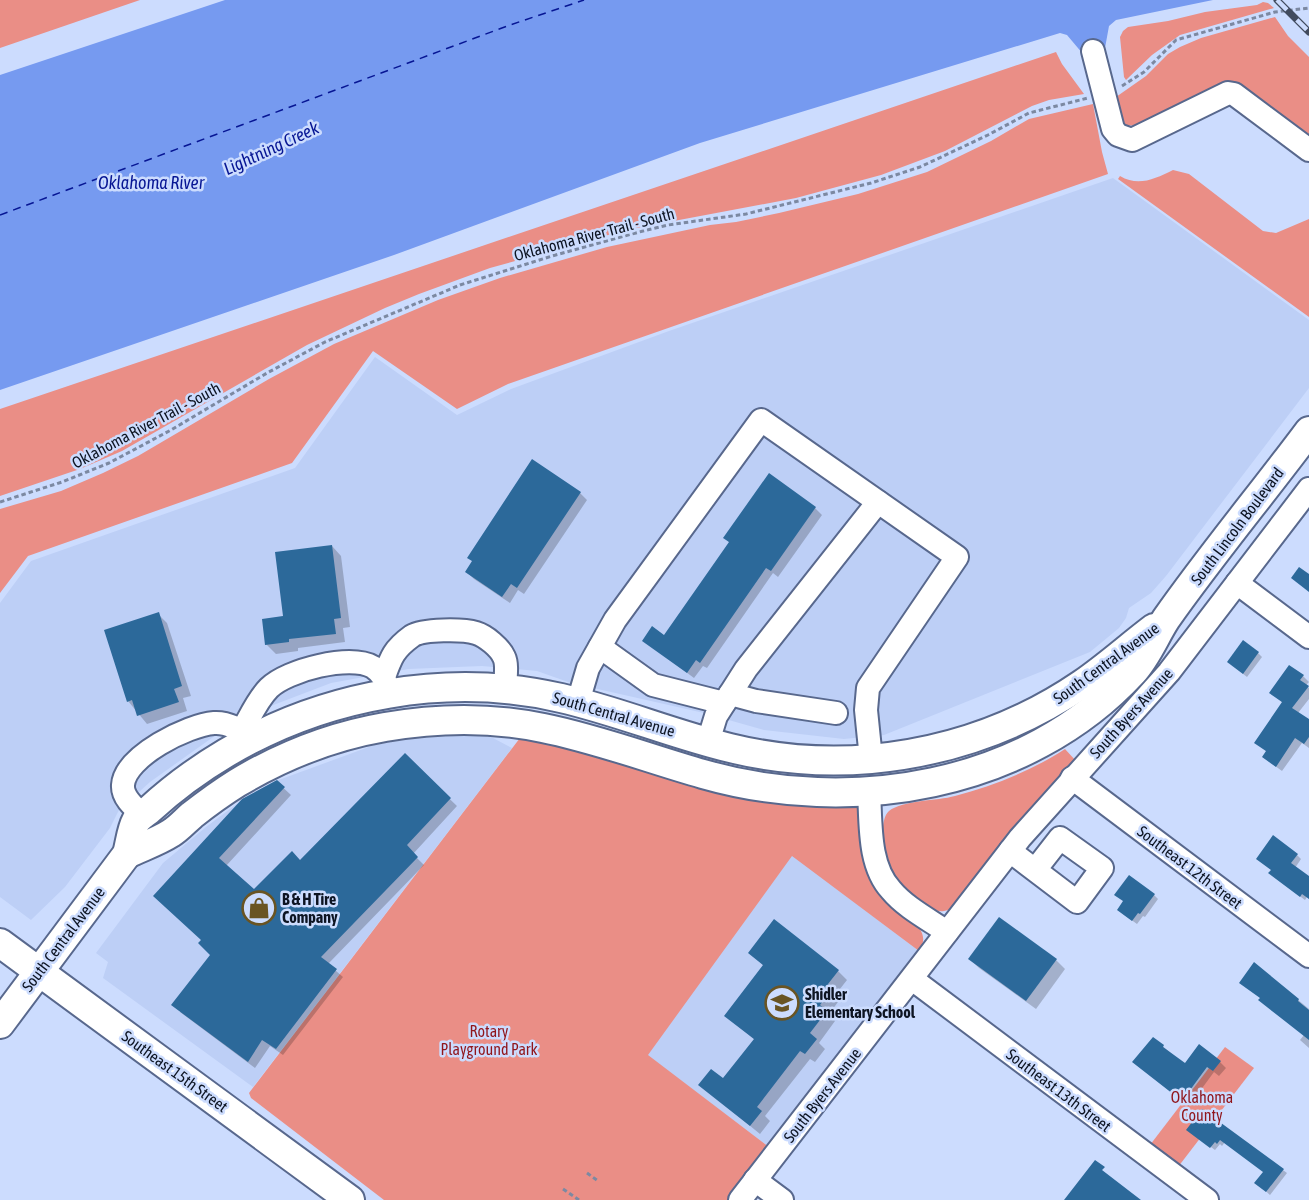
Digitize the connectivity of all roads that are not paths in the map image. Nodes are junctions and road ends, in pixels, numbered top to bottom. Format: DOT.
graph roads {
  1 [pos="1093,51"];
  2 [pos="1309,150"];
  3 [pos="1309,431"];
  4 [pos="1309,489"];
  5 [pos="878,502"];
  6 [pos="1237,583"];
  7 [pos="1166,620"];
  8 [pos="1309,637"];
  9 [pos="600,647"];
  10 [pos="387,685"];
  11 [pos="505,689"];
  12 [pos="727,699"];
  13 [pos="578,702"];
  14 [pos="315,712"];
  15 [pos="836,712"];
  16 [pos="654,725"];
  17 [pos="247,735"];
  18 [pos="708,742"];
  19 [pos="323,743"];
  20 [pos="645,756"];
  21 [pos="871,759"];
  22 [pos="1072,778"];
  23 [pos="869,792"];
  24 [pos="142,815"];
  25 [pos="1010,851"];
  26 [pos="127,854"];
  27 [pos="1035,870"];
  28 [pos="947,932"];
  29 [pos="0,943"];
  30 [pos="1309,956"];
  31 [pos="39,971"];
  32 [pos="912,979"];
  33 [pos="0,1024"];
  34 [pos="755,1180"];
  35 [pos="347,1199"];
  36 [pos="740,1200"];
  37 [pos="782,1200"];
  38 [pos="1207,1200"];
  1 -- 2 [label="street"];
  3 -- 7 [label="main road, South Lincoln Boulevard"];
  4 -- 6 [label="street, South Byers Avenue"];
  5 -- 9 [label="street"];
  5 -- 12 [label="street"];
  5 -- 21 [label="street"];
  6 -- 8 [label="street"];
  6 -- 22 [label="street, South Byers Avenue"];
  7 -- 21 [label="main road, South Central Avenue"];
  7 -- 23 [label="main road, South Central Avenue"];
  9 -- 12 [label="street"];
  9 -- 13 [label="street"];
  10 -- 11 [label="main road, South Central Avenue"];
  10 -- 11 [label="street"];
  10 -- 14 [label="main road, South Central Avenue"];
  10 -- 17 [label="street"];
  11 -- 13 [label="main road, South Central Avenue"];
  12 -- 15 [label="street"];
  12 -- 18 [label="street"];
  13 -- 16 [label="main road, South Central Avenue"];
  14 -- 17 [label="main road, South Central Avenue"];
  14 -- 19 [label="street"];
  16 -- 18 [label="main road, South Central Avenue"];
  16 -- 20 [label="street"];
  17 -- 24 [label="main road, South Central Avenue"];
  17 -- 24 [label="street"];
  18 -- 21 [label="main road, South Central Avenue"];
  19 -- 20 [label="main road, South Central Avenue"];
  19 -- 26 [label="main road, South Central Avenue"];
  20 -- 23 [label="main road, South Central Avenue"];
  22 -- 25 [label="street, South Byers Avenue"];
  22 -- 30 [label="street, Southeast 12th Street"];
  23 -- 28 [label="street"];
  24 -- 26 [label="main road, South Central Avenue"];
  25 -- 27 [label="street"];
  25 -- 28 [label="street, South Byers Avenue"];
  26 -- 31 [label="main road, South Central Avenue"];
  28 -- 32 [label="street, South Byers Avenue"];
  29 -- 31 [label="main road, Southeast 15th Street"];
  31 -- 33 [label="main road, South Central Avenue"];
  31 -- 35 [label="main road, Southeast 15th Street"];
  32 -- 34 [label="street, South Byers Avenue"];
  32 -- 38 [label="street, Southeast 13th Street"];
  34 -- 36 [label="street, South Byers Avenue"];
  34 -- 37 [label="street"];
}
